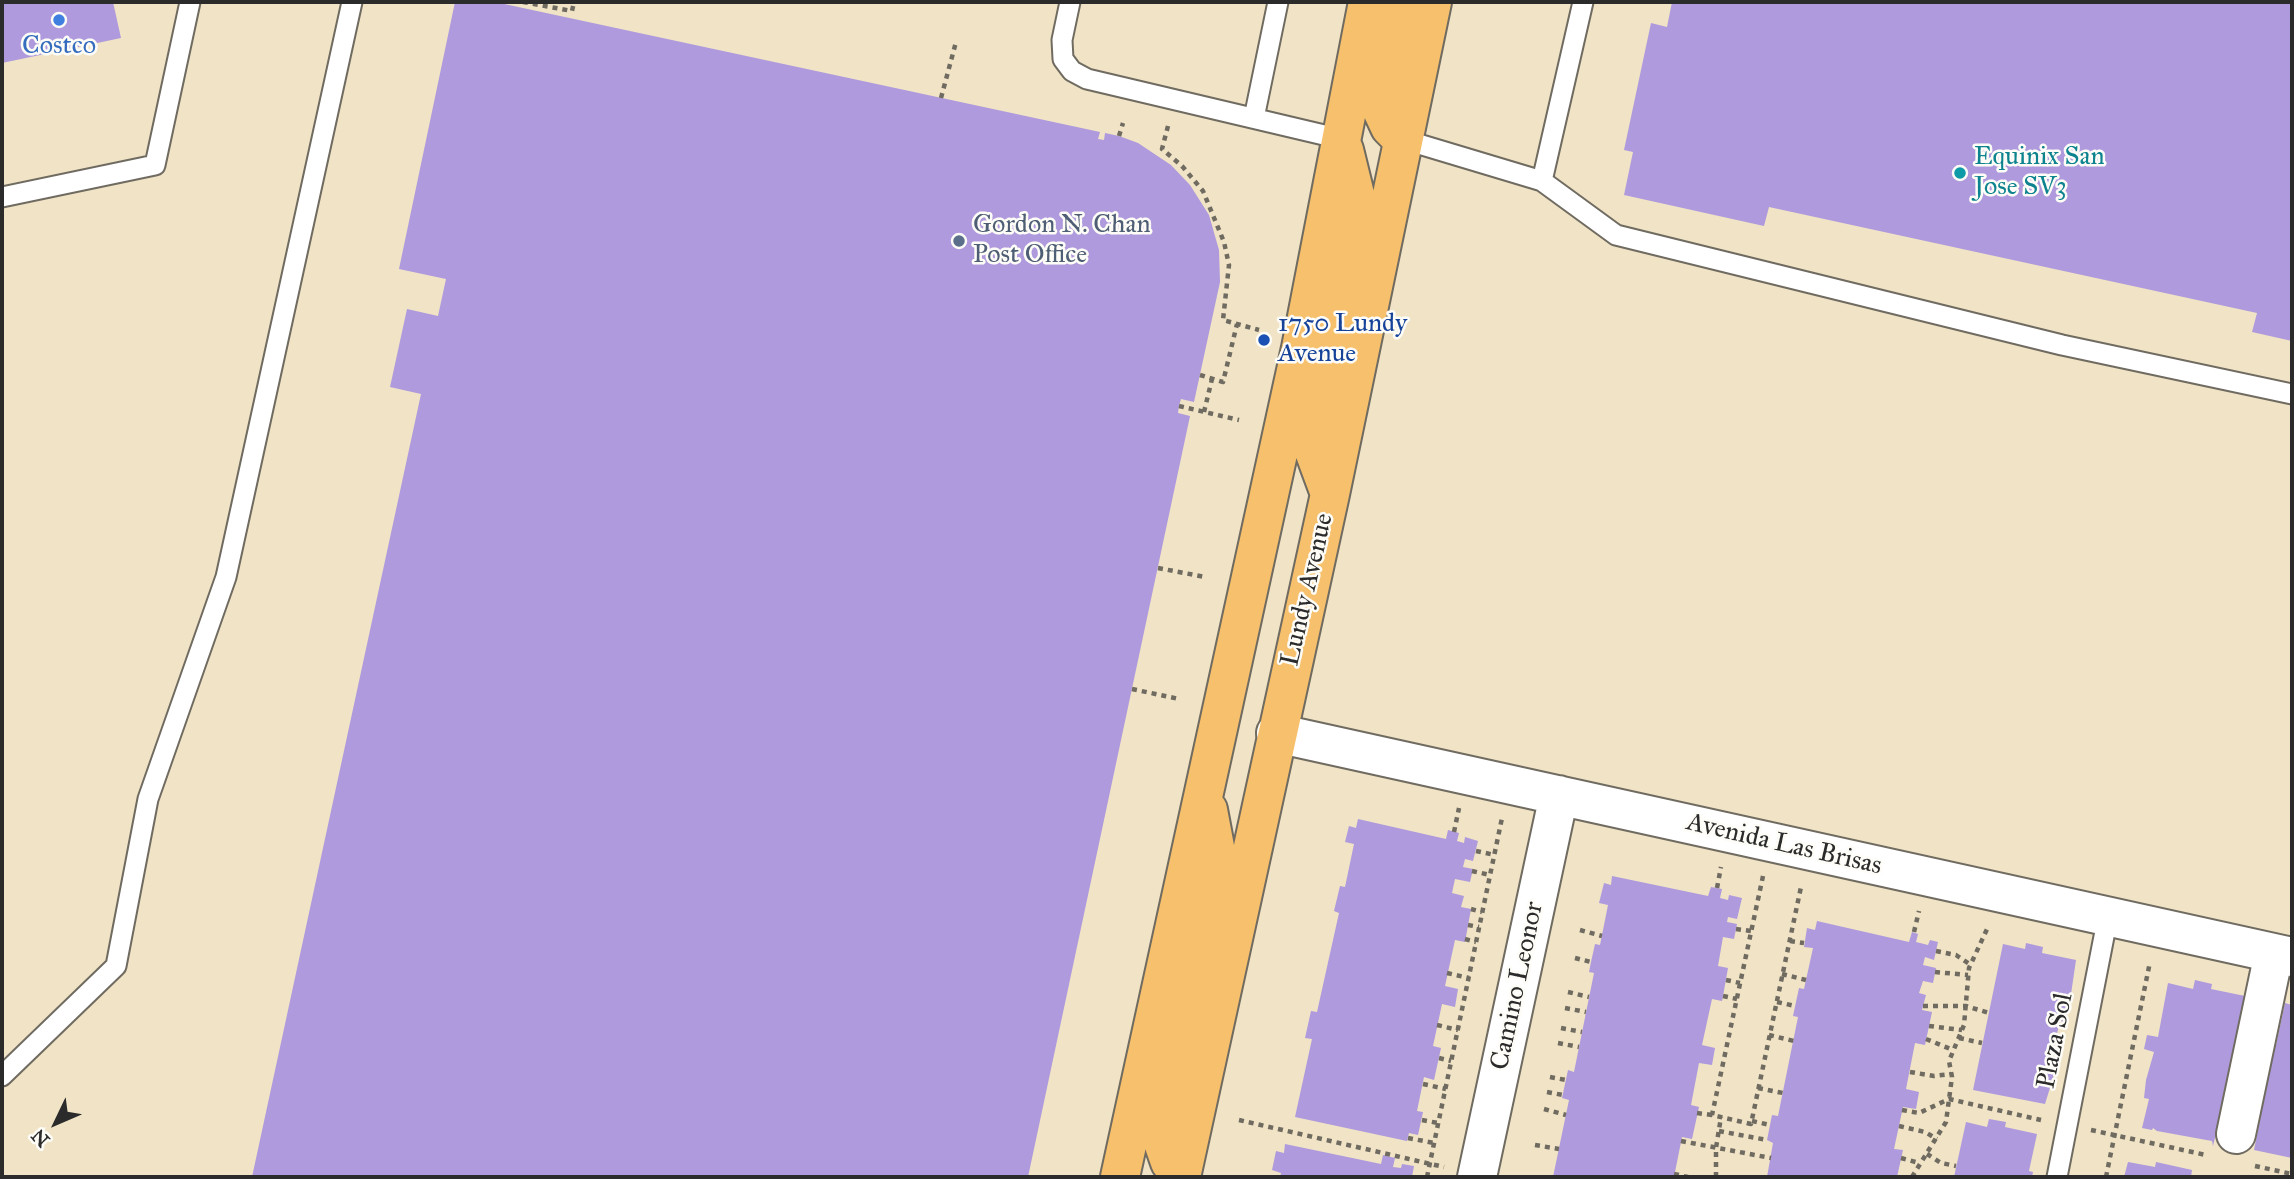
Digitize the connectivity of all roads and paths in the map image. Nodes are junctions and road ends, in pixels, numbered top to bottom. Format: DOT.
graph roads {
  1 [pos="190,2"];
  2 [pos="352,2"];
  3 [pos="523,2"];
  4 [pos="574,2"];
  5 [pos="1069,2"];
  6 [pos="1278,2"];
  7 [pos="1368,2"];
  8 [pos="1400,2"];
  9 [pos="1432,2"];
  10 [pos="1583,2"];
  11 [pos="956,42"];
  12 [pos="942,98"];
  13 [pos="1254,118"];
  14 [pos="1123,123"];
  15 [pos="1168,125"];
  16 [pos="1119,136"];
  17 [pos="1341,139"];
  18 [pos="1402,139"];
  19 [pos="1542,181"];
  20 [pos="2,197"];
  21 [pos="1237,324"];
  22 [pos="1259,330"];
  23 [pos="1200,375"];
  24 [pos="1212,378"];
  25 [pos="2292,394"];
  26 [pos="1179,406"];
  27 [pos="1205,412"];
  28 [pos="1239,420"];
  29 [pos="1330,494"];
  30 [pos="1158,568"];
  31 [pos="1205,577"];
  32 [pos="1132,689"];
  33 [pos="1178,699"];
  34 [pos="1276,733"];
  35 [pos="1559,795"];
  36 [pos="1205,797"];
  37 [pos="1459,806"];
  38 [pos="1503,816"];
  39 [pos="1454,832"];
  40 [pos="1476,851"];
  41 [pos="1495,855"];
  42 [pos="1722,862"];
  43 [pos="1472,871"];
  44 [pos="1763,871"];
  45 [pos="1490,874"];
  46 [pos="1802,880"];
  47 [pos="1717,888"];
  48 [pos="1920,906"];
  49 [pos="1471,909"];
  50 [pos="1482,912"];
  51 [pos="2108,916"];
  52 [pos="1988,921"];
  53 [pos="1468,925"];
  54 [pos="1479,927"];
  55 [pos="1736,929"];
  56 [pos="1580,930"];
  57 [pos="1751,932"];
  58 [pos="1914,932"];
  59 [pos="1602,936"];
  60 [pos="1465,939"];
  61 [pos="1790,941"];
  62 [pos="1476,942"];
  63 [pos="1804,943"];
  64 [pos="1936,951"];
  65 [pos="2283,955"];
  66 [pos="2151,957"];
  67 [pos="1575,958"];
  68 [pos="1591,962"];
  69 [pos="1971,965"];
  70 [pos="1935,972"];
  71 [pos="1447,973"];
  72 [pos="1782,974"];
  73 [pos="1968,975"];
  74 [pos="1469,978"];
  75 [pos="1726,980"];
  76 [pos="1806,980"];
  77 [pos="1740,983"];
  78 [pos="1568,992"];
  79 [pos="1723,996"];
  80 [pos="1589,997"];
  81 [pos="1737,999"];
  82 [pos="1777,1002"];
  83 [pos="1796,1006"];
  84 [pos="1923,1006"];
  85 [pos="1966,1006"];
  86 [pos="1564,1008"];
  87 [pos="1586,1012"];
  88 [pos="1989,1013"];
  89 [pos="1437,1025"];
  90 [pos="1929,1026"];
  91 [pos="1561,1028"];
  92 [pos="1458,1030"];
  93 [pos="1962,1030"];
  94 [pos="1582,1032"];
  95 [pos="1769,1035"];
  96 [pos="1958,1038"];
  97 [pos="1926,1039"];
  98 [pos="1794,1041"];
  99 [pos="1558,1043"];
  100 [pos="1982,1044"];
  101 [pos="1579,1047"];
  102 [pos="1953,1050"];
  103 [pos="1439,1058"];
  104 [pos="1451,1061"];
  105 [pos="1910,1072"];
  106 [pos="1951,1074"];
  107 [pos="2,1076"];
  108 [pos="1550,1077"];
  109 [pos="1566,1080"];
  110 [pos="1423,1084"];
  111 [pos="1758,1088"];
  112 [pos="1446,1089"];
  113 [pos="1547,1092"];
  114 [pos="1783,1093"];
  115 [pos="1563,1095"];
  116 [pos="1949,1099"];
  117 [pos="1544,1109"];
  118 [pos="1902,1110"];
  119 [pos="1698,1112"];
  120 [pos="1566,1115"];
  121 [pos="1712,1115"];
  122 [pos="1721,1117"];
  123 [pos="1239,1120"];
  124 [pos="1422,1120"];
  125 [pos="1752,1121"];
  126 [pos="2045,1121"];
  127 [pos="1438,1123"];
  128 [pos="1770,1125"];
  129 [pos="1899,1126"];
  130 [pos="2087,1129"];
  131 [pos="1719,1131"];
  132 [pos="2114,1135"];
  133 [pos="1408,1138"];
  134 [pos="1937,1139"];
  135 [pos="1767,1140"];
  136 [pos="1681,1141"];
  137 [pos="1434,1143"];
  138 [pos="1535,1145"];
  139 [pos="1716,1148"];
  140 [pos="1559,1149"];
  141 [pos="2231,1151"];
  142 [pos="1927,1154"];
  143 [pos="1771,1158"];
  144 [pos="1901,1158"];
  145 [pos="1919,1163"];
  146 [pos="1430,1164"];
  147 [pos="1956,1166"];
  148 [pos="1463,1172"];
  149 [pos="1674,1174"];
  150 [pos="2292,1174"];
  151 [pos="1121,1177"];
  152 [pos="1175,1177"];
  153 [pos="1181,1177"];
  154 [pos="1427,1177"];
  155 [pos="1688,1177"];
  156 [pos="1716,1177"];
  157 [pos="1912,1177"];
  158 [pos="2057,1177"];
  159 [pos="2106,1177"];
  1 -- 20 [label="lane"];
  2 -- 107 [label="lane"];
  3 -- 4 [label="path"];
  5 -- 13 [label="lane"];
  6 -- 13 [label="lane"];
  7 -- 17 [label="main road"];
  8 -- 18 [label="main road"];
  9 -- 18 [label="main road, Lundy Avenue"];
  10 -- 19 [label="lane"];
  11 -- 12 [label="path"];
  13 -- 17 [label="lane"];
  14 -- 16 [label="path"];
  15 -- 21 [label="path"];
  17 -- 29 [label="main road"];
  17 -- 36 [label="main road"];
  18 -- 19 [label="lane"];
  18 -- 29 [label="main road, Lundy Avenue"];
  19 -- 25 [label="lane"];
  21 -- 22 [label="path"];
  21 -- 24 [label="path"];
  23 -- 24 [label="path"];
  24 -- 27 [label="path"];
  26 -- 27 [label="path"];
  27 -- 28 [label="path"];
  29 -- 34 [label="main road, Lundy Avenue"];
  30 -- 31 [label="path"];
  32 -- 33 [label="path"];
  34 -- 35 [label="street, Avenida Las Brisas"];
  34 -- 153 [label="main road, Lundy Avenue"];
  35 -- 51 [label="street, Avenida Las Brisas"];
  35 -- 148 [label="street, Camino Leonor"];
  36 -- 151 [label="main road"];
  36 -- 152 [label="main road"];
  37 -- 39 [label="path"];
  38 -- 41 [label="path"];
  40 -- 41 [label="path"];
  41 -- 45 [label="path"];
  42 -- 47 [label="path"];
  43 -- 45 [label="path"];
  44 -- 57 [label="path"];
  45 -- 50 [label="path"];
  46 -- 61 [label="path"];
  48 -- 58 [label="path"];
  49 -- 50 [label="path"];
  50 -- 54 [label="path"];
  51 -- 65 [label="street, Avenida Las Brisas"];
  51 -- 158 [label="lane, Plaza Sol"];
  52 -- 69 [label="path"];
  53 -- 54 [label="path"];
  54 -- 62 [label="path"];
  55 -- 57 [label="path"];
  56 -- 59 [label="path"];
  57 -- 77 [label="path"];
  60 -- 62 [label="path"];
  61 -- 63 [label="path"];
  61 -- 72 [label="path"];
  62 -- 74 [label="path"];
  64 -- 69 [label="path"];
  65 -- 141 [label="street"];
  66 -- 132 [label="path"];
  67 -- 68 [label="path"];
  69 -- 73 [label="path"];
  70 -- 73 [label="path"];
  71 -- 74 [label="path"];
  72 -- 76 [label="path"];
  72 -- 82 [label="path"];
  73 -- 85 [label="path"];
  74 -- 92 [label="path"];
  75 -- 77 [label="path"];
  77 -- 81 [label="path"];
  78 -- 80 [label="path"];
  79 -- 81 [label="path"];
  81 -- 121 [label="path"];
  82 -- 83 [label="path"];
  82 -- 95 [label="path"];
  84 -- 85 [label="path"];
  85 -- 88 [label="path"];
  85 -- 93 [label="path"];
  86 -- 87 [label="path"];
  89 -- 92 [label="path"];
  90 -- 93 [label="path"];
  91 -- 94 [label="path"];
  92 -- 104 [label="path"];
  93 -- 96 [label="path"];
  95 -- 98 [label="path"];
  95 -- 111 [label="path"];
  96 -- 100 [label="path"];
  96 -- 102 [label="path"];
  97 -- 102 [label="path"];
  99 -- 101 [label="path"];
  102 -- 106 [label="path"];
  103 -- 104 [label="path"];
  104 -- 112 [label="path"];
  105 -- 106 [label="path"];
  106 -- 116 [label="path"];
  108 -- 109 [label="path"];
  110 -- 112 [label="path"];
  111 -- 114 [label="path"];
  111 -- 125 [label="path"];
  112 -- 127 [label="path"];
  113 -- 115 [label="path"];
  116 -- 118 [label="path"];
  116 -- 126 [label="path"];
  116 -- 134 [label="path"];
  117 -- 120 [label="path"];
  119 -- 121 [label="path"];
  121 -- 122 [label="path"];
  122 -- 125 [label="path"];
  122 -- 131 [label="path"];
  123 -- 146 [label="path"];
  124 -- 127 [label="path"];
  125 -- 128 [label="path"];
  127 -- 137 [label="path"];
  129 -- 134 [label="path"];
  130 -- 132 [label="path"];
  131 -- 135 [label="path"];
  131 -- 139 [label="path"];
  132 -- 141 [label="path"];
  132 -- 159 [label="path"];
  133 -- 137 [label="path"];
  134 -- 142 [label="path"];
  136 -- 139 [label="path"];
  137 -- 146 [label="path"];
  138 -- 140 [label="path"];
  139 -- 143 [label="path"];
  139 -- 156 [label="path"];
  141 -- 150 [label="path"];
  142 -- 145 [label="path"];
  142 -- 147 [label="path"];
  144 -- 145 [label="path"];
  145 -- 157 [label="path"];
  146 -- 148 [label="path"];
  146 -- 154 [label="path"];
  149 -- 155 [label="path"];
}
